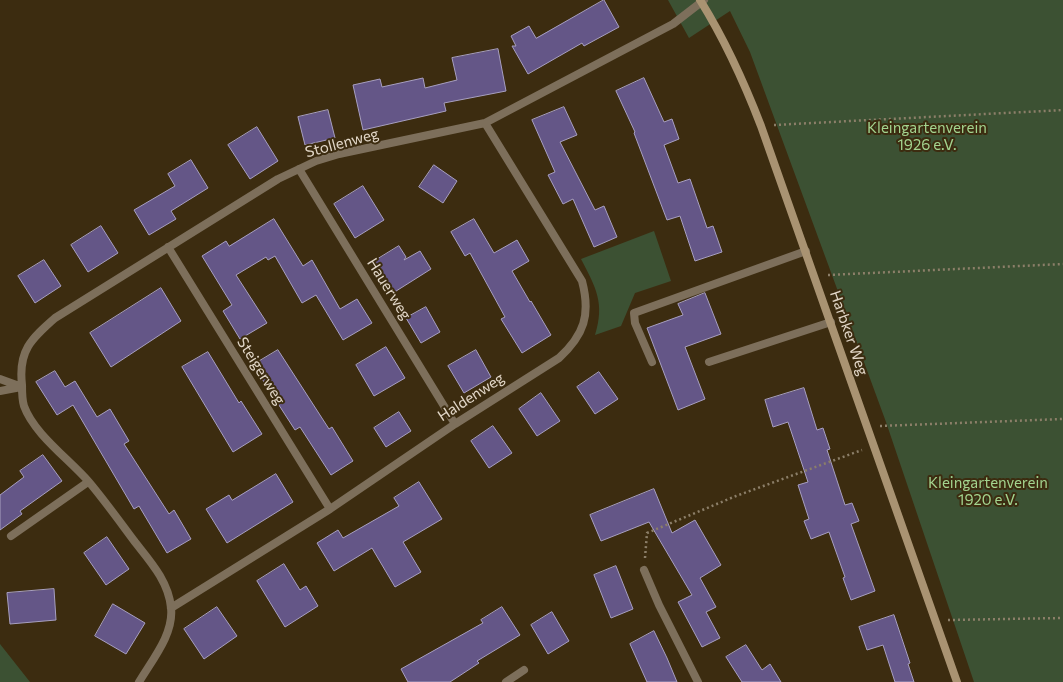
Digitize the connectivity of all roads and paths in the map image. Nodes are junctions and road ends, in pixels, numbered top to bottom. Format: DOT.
graph roads {
  1 [pos="702,1"];
  2 [pos="1063,110"];
  3 [pos="485,123"];
  4 [pos="761,126"];
  5 [pos="299,169"];
  6 [pos="168,247"];
  7 [pos="806,251"];
  8 [pos="1063,264"];
  9 [pos="815,276"];
  10 [pos="831,322"];
  11 [pos="652,362"];
  12 [pos="709,362"];
  13 [pos="0,379"];
  14 [pos="22,387"];
  15 [pos="0,391"];
  16 [pos="1063,419"];
  17 [pos="455,424"];
  18 [pos="867,426"];
  19 [pos="874,446"];
  20 [pos="88,482"];
  21 [pos="330,509"];
  22 [pos="11,536"];
  23 [pos="644,570"];
  24 [pos="171,608"];
  25 [pos="1063,618"];
  26 [pos="936,620"];
  27 [pos="524,670"];
  28 [pos="139,682"];
  29 [pos="506,682"];
  30 [pos="698,682"];
  31 [pos="957,682"];
  1 -- 3 [label="street, Stollenweg"];
  1 -- 4 [label="main road, Harbker Weg"];
  2 -- 4 [label="path"];
  3 -- 5 [label="street, Stollenweg"];
  3 -- 17 [label="street, Haldenweg"];
  4 -- 7 [label="main road, Harbker Weg"];
  5 -- 6 [label="street, Stollenweg"];
  5 -- 17 [label="street, Hauerweg"];
  6 -- 14 [label="street, Stollenweg"];
  6 -- 21 [label="street, Steigerweg"];
  7 -- 9 [label="main road, Harbker Weg"];
  7 -- 11 [label="street"];
  8 -- 9 [label="path"];
  9 -- 10 [label="main road, Harbker Weg"];
  10 -- 12 [label="street"];
  10 -- 18 [label="main road, Harbker Weg"];
  13 -- 14 [label="street"];
  14 -- 15 [label="street"];
  14 -- 20 [label="street, Stollenweg"];
  16 -- 18 [label="path"];
  17 -- 21 [label="street, Haldenweg"];
  18 -- 19 [label="main road, Harbker Weg"];
  19 -- 23 [label="path"];
  19 -- 26 [label="main road, Harbker Weg"];
  20 -- 22 [label="street"];
  20 -- 24 [label="street, Stollenweg"];
  21 -- 24 [label="street, Haldenweg"];
  23 -- 30 [label="street"];
  24 -- 28 [label="street"];
  25 -- 26 [label="path"];
  26 -- 31 [label="main road, Harbker Weg"];
  27 -- 29 [label="street"];
}
